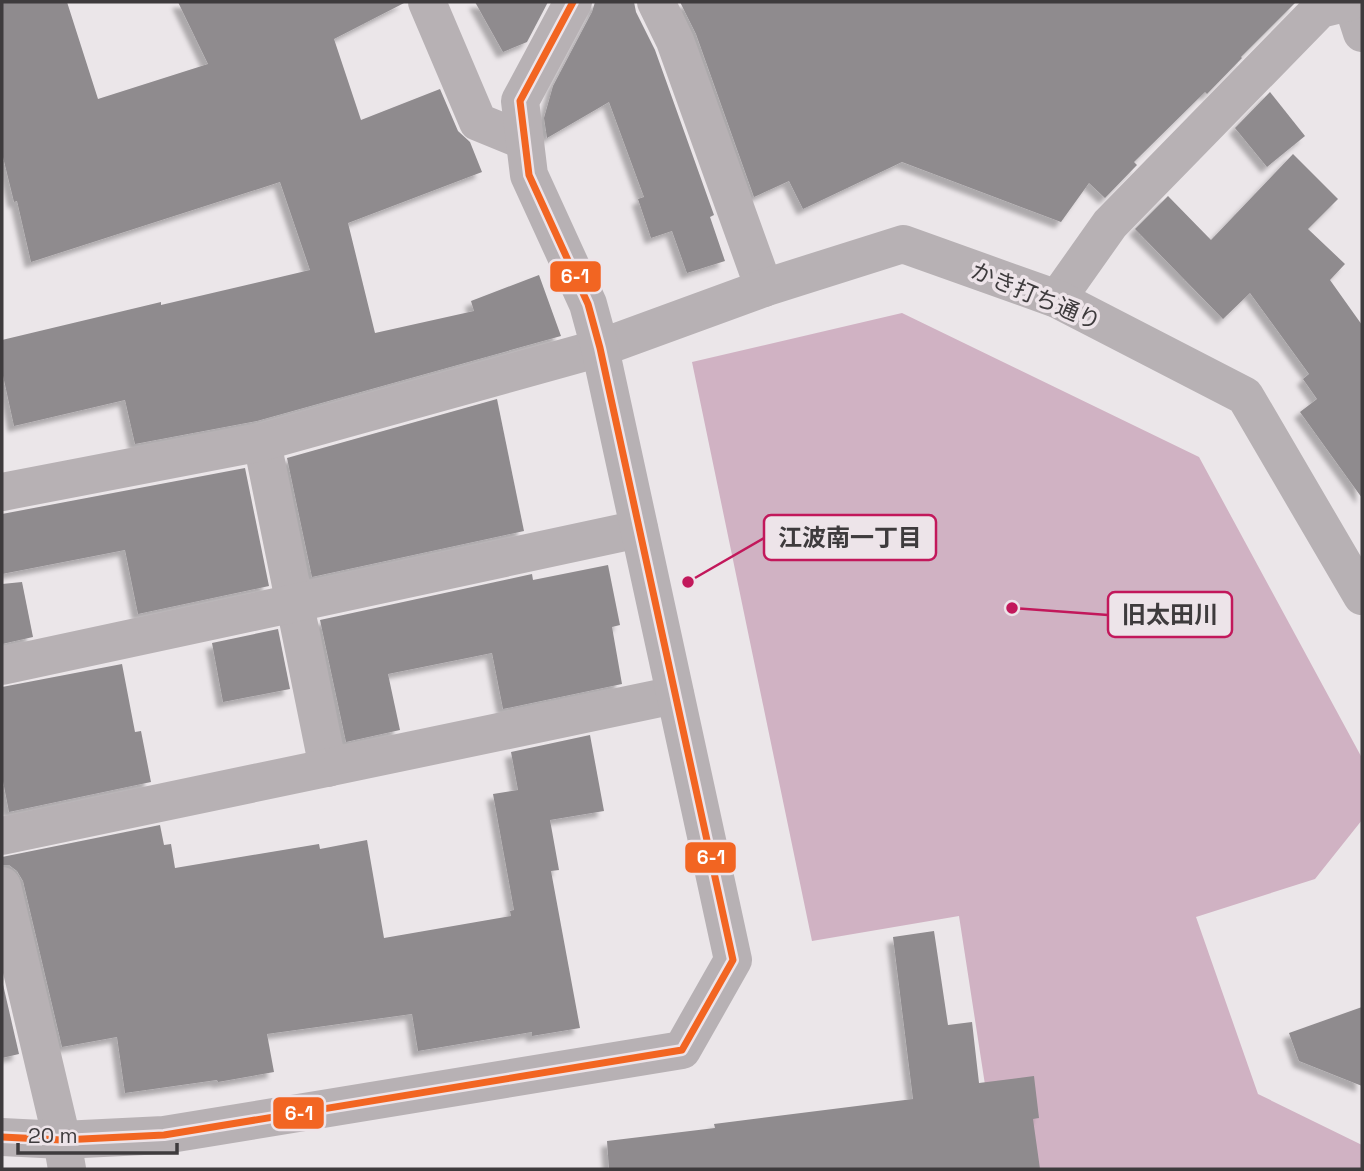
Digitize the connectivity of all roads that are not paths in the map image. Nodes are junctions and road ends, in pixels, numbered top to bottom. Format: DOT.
graph roads {
  1 [pos="427,2"];
  2 [pos="573,2"];
  3 [pos="656,2"];
  4 [pos="1351,2"];
  5 [pos="1362,33"];
  6 [pos="525,141"];
  7 [pos="764,288"];
  8 [pos="1057,299"];
  9 [pos="600,348"];
  10 [pos="261,442"];
  11 [pos="2,492"];
  12 [pos="639,529"];
  13 [pos="1362,596"];
  14 [pos="294,603"];
  15 [pos="2,666"];
  16 [pos="675,695"];
  17 [pos="328,768"];
  18 [pos="2,836"];
  19 [pos="2,886"];
  20 [pos="2,1138"];
  21 [pos="64,1155"];
  1 -- 6 [label="street"];
  2 -- 6 [label="street"];
  3 -- 7 [label="street"];
  4 -- 5 [label="street"];
  4 -- 8 [label="street"];
  6 -- 9 [label="street"];
  7 -- 8 [label="street, かき打ち通り"];
  7 -- 9 [label="street, かき打ち通り"];
  8 -- 13 [label="street, かき打ち通り"];
  9 -- 10 [label="street, かき打ち通り"];
  9 -- 12 [label="street"];
  10 -- 11 [label="street, かき打ち通り"];
  10 -- 14 [label="street"];
  12 -- 14 [label="street"];
  12 -- 16 [label="street"];
  14 -- 15 [label="street"];
  14 -- 17 [label="street"];
  16 -- 17 [label="street"];
  16 -- 21 [label="street"];
  17 -- 18 [label="street"];
  19 -- 21 [label="street"];
  20 -- 21 [label="street"];
}
